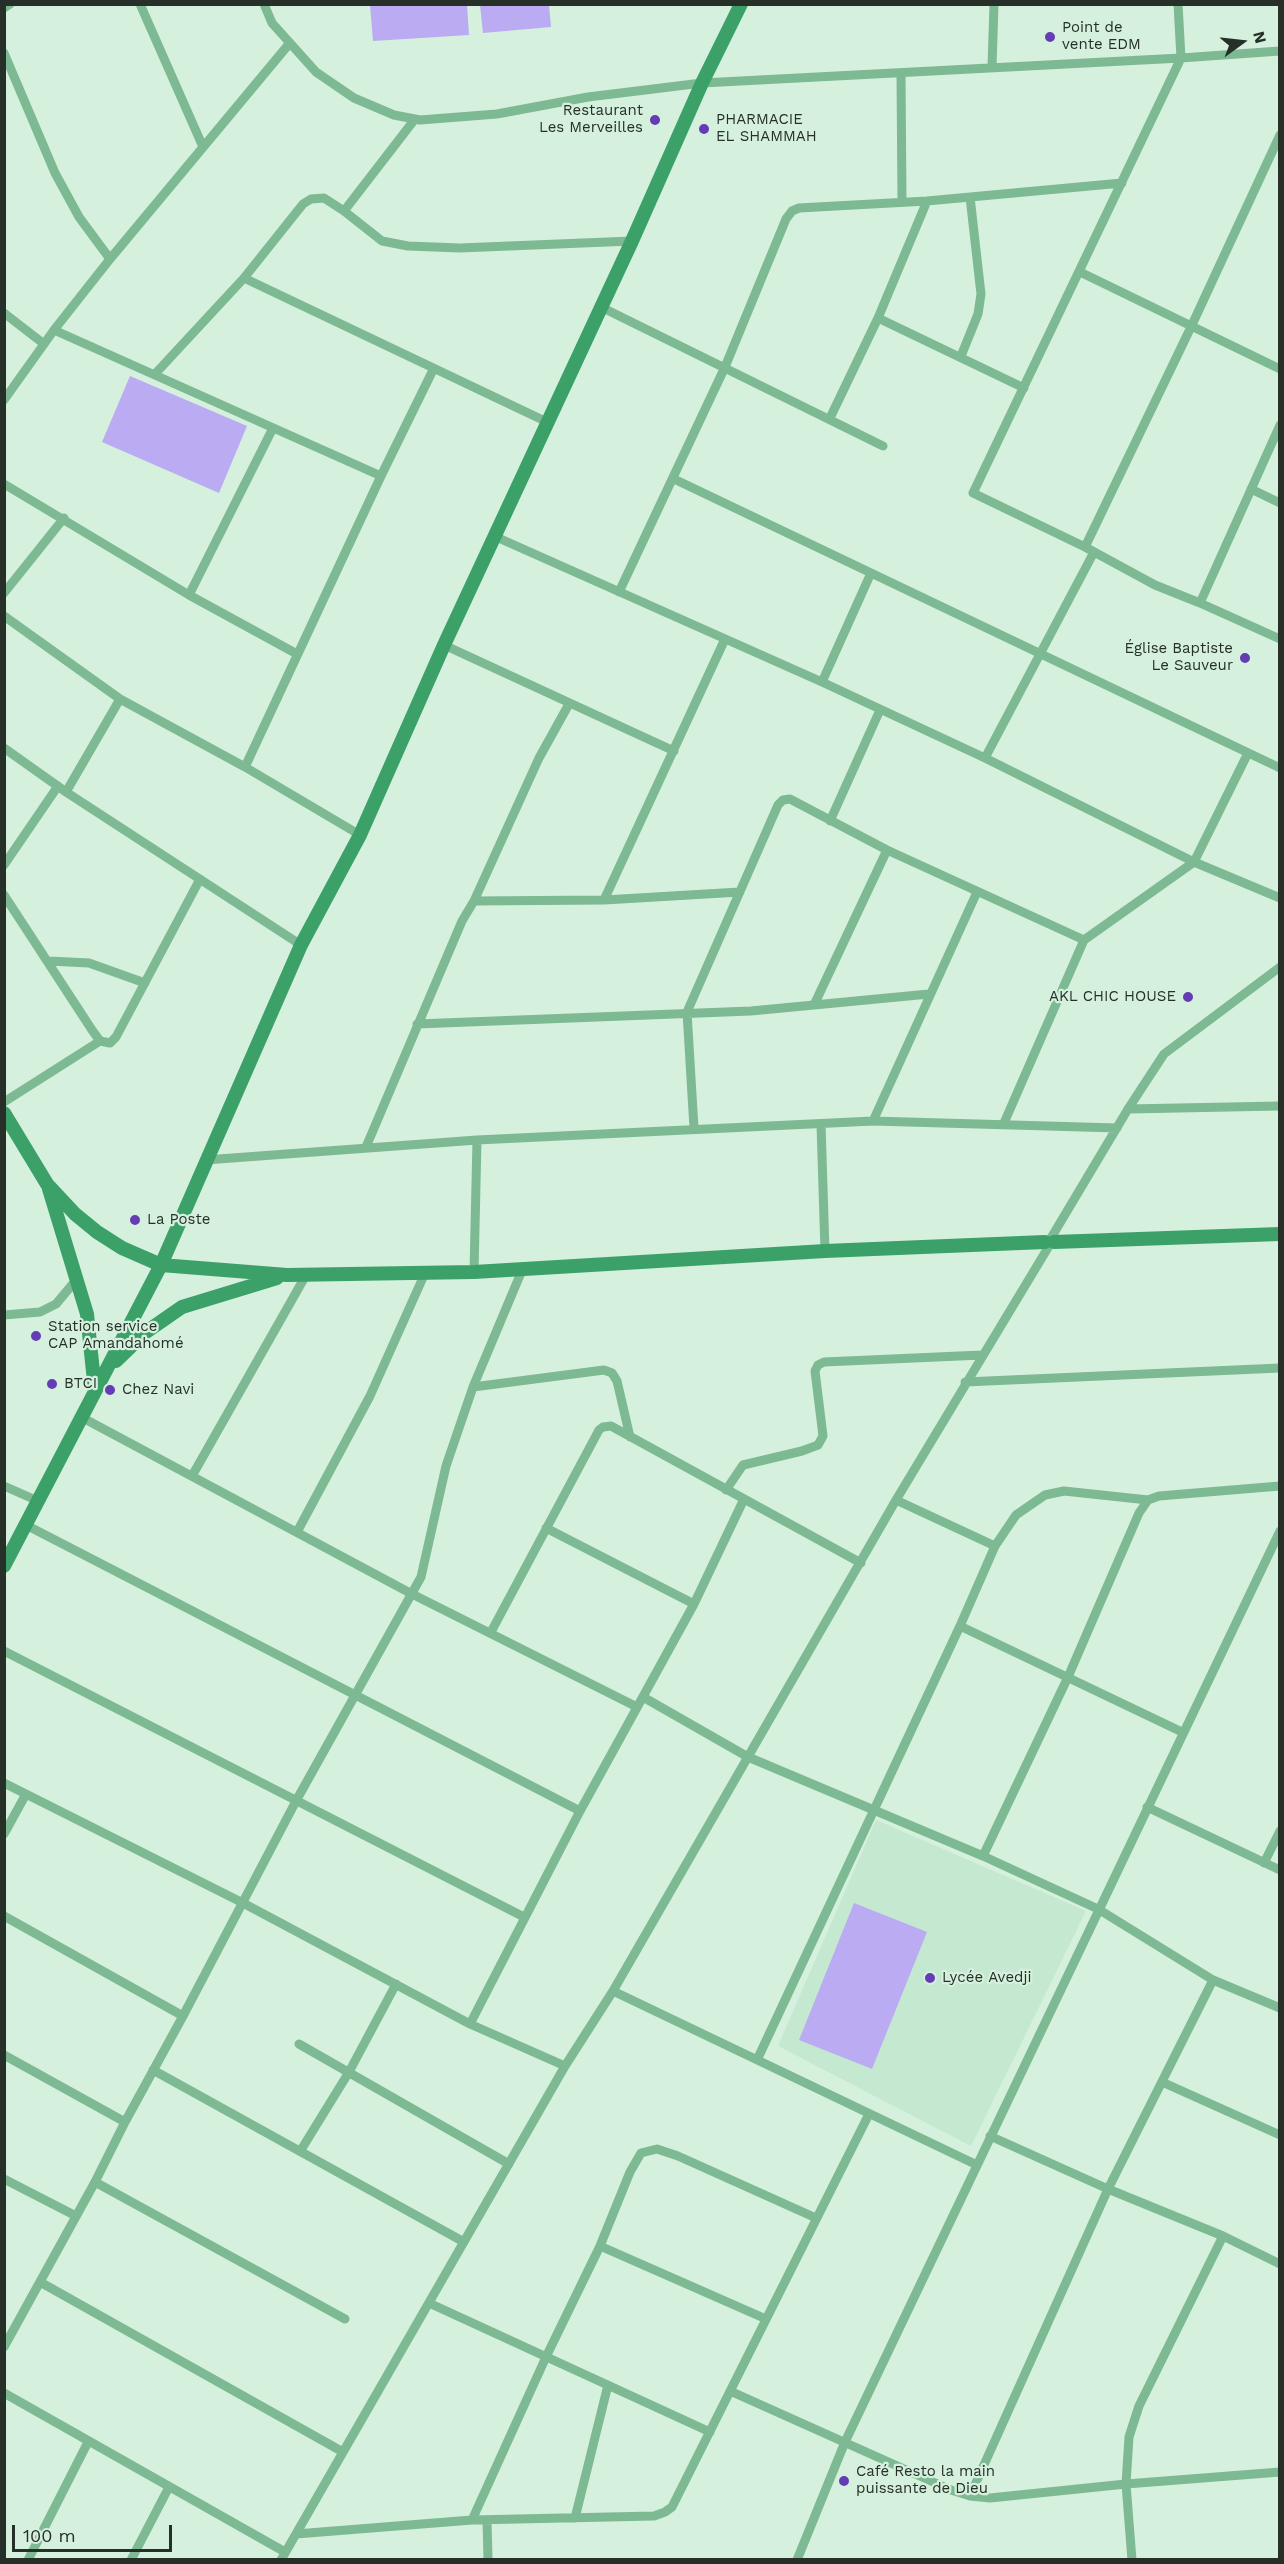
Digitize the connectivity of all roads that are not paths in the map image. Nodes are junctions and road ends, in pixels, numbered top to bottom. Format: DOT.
graph roads {
  1 [pos="10,4"];
  2 [pos="140,4"];
  3 [pos="264,4"];
  4 [pos="741,4"];
  5 [pos="994,4"];
  6 [pos="1178,4"];
  7 [pos="4,8"];
  8 [pos="289,44"];
  9 [pos="1280,51"];
  10 [pos="4,53"];
  11 [pos="1181,58"];
  12 [pos="992,68"];
  13 [pos="901,73"];
  14 [pos="14,77"];
  15 [pos="4,81"];
  16 [pos="702,83"];
  17 [pos="415,119"];
  18 [pos="1280,135"];
  19 [pos="203,147"];
  20 [pos="1122,183"];
  21 [pos="970,197"];
  22 [pos="927,201"];
  23 [pos="902,202"];
  24 [pos="344,211"];
  25 [pos="632,241"];
  26 [pos="110,258"];
  27 [pos="1080,272"];
  28 [pos="244,278"];
  29 [pos="601,307"];
  30 [pos="4,313"];
  31 [pos="878,318"];
  32 [pos="1191,327"];
  33 [pos="54,330"];
  34 [pos="44,344"];
  35 [pos="961,356"];
  36 [pos="725,367"];
  37 [pos="1280,369"];
  38 [pos="433,370"];
  39 [pos="155,374"];
  40 [pos="1024,388"];
  41 [pos="4,400"];
  42 [pos="830,418"];
  43 [pos="547,422"];
  44 [pos="1280,425"];
  45 [pos="273,428"];
  46 [pos="883,446"];
  47 [pos="381,476"];
  48 [pos="674,479"];
  49 [pos="4,484"];
  50 [pos="1251,489"];
  51 [pos="1280,503"];
  52 [pos="64,518"];
  53 [pos="494,536"];
  54 [pos="1089,549"];
  55 [pos="871,573"];
  56 [pos="4,592"];
  57 [pos="619,592"];
  58 [pos="189,595"];
  59 [pos="1200,603"];
  60 [pos="4,616"];
  61 [pos="725,639"];
  62 [pos="1280,639"];
  63 [pos="444,645"];
  64 [pos="297,654"];
  65 [pos="1041,654"];
  66 [pos="822,682"];
  67 [pos="120,699"];
  68 [pos="569,704"];
  69 [pos="880,710"];
  70 [pos="4,748"];
  71 [pos="674,751"];
  72 [pos="1248,753"];
  73 [pos="985,758"];
  74 [pos="245,766"];
  75 [pos="1280,768"];
  76 [pos="62,789"];
  77 [pos="830,820"];
  78 [pos="360,835"];
  79 [pos="888,850"];
  80 [pos="1194,862"];
  81 [pos="4,865"];
  82 [pos="200,879"];
  83 [pos="740,892"];
  84 [pos="977,892"];
  85 [pos="4,895"];
  86 [pos="1280,898"];
  87 [pos="604,900"];
  88 [pos="474,901"];
  89 [pos="1084,940"];
  90 [pos="301,945"];
  91 [pos="49,961"];
  92 [pos="1280,967"];
  93 [pos="145,983"];
  94 [pos="929,994"];
  95 [pos="814,1005"];
  96 [pos="687,1012"];
  97 [pos="417,1024"];
  98 [pos="100,1041"];
  99 [pos="4,1102"];
  100 [pos="1280,1106"];
  101 [pos="1128,1109"];
  102 [pos="4,1113"];
  103 [pos="873,1121"];
  104 [pos="1004,1123"];
  105 [pos="820,1124"];
  106 [pos="694,1128"];
  107 [pos="1117,1128"];
  108 [pos="477,1140"];
  109 [pos="366,1147"];
  110 [pos="205,1160"];
  111 [pos="47,1184"];
  112 [pos="1280,1234"];
  113 [pos="1050,1242"];
  114 [pos="825,1251"];
  115 [pos="161,1265"];
  116 [pos="523,1268"];
  117 [pos="474,1272"];
  118 [pos="425,1273"];
  119 [pos="287,1275"];
  120 [pos="306,1275"];
  121 [pos="77,1279"];
  122 [pos="4,1315"];
  123 [pos="982,1355"];
  124 [pos="1280,1368"];
  125 [pos="108,1369"];
  126 [pos="965,1382"];
  127 [pos="473,1387"];
  128 [pos="96,1393"];
  129 [pos="83,1418"];
  130 [pos="630,1437"];
  131 [pos="192,1476"];
  132 [pos="4,1486"];
  133 [pos="1280,1486"];
  134 [pos="726,1490"];
  135 [pos="744,1499"];
  136 [pos="896,1500"];
  137 [pos="1148,1500"];
  138 [pos="38,1501"];
  139 [pos="26,1526"];
  140 [pos="546,1528"];
  141 [pos="1280,1531"];
  142 [pos="297,1532"];
  143 [pos="995,1546"];
  144 [pos="861,1563"];
  145 [pos="4,1566"];
  146 [pos="412,1594"];
  147 [pos="694,1604"];
  148 [pos="960,1626"];
  149 [pos="491,1632"];
  150 [pos="4,1651"];
  151 [pos="1068,1677"];
  152 [pos="355,1696"];
  153 [pos="643,1697"];
  154 [pos="637,1707"];
  155 [pos="1182,1732"];
  156 [pos="748,1757"];
  157 [pos="4,1783"];
  158 [pos="26,1794"];
  159 [pos="296,1801"];
  160 [pos="1147,1807"];
  161 [pos="580,1811"];
  162 [pos="874,1811"];
  163 [pos="1280,1830"];
  164 [pos="4,1834"];
  165 [pos="983,1856"];
  166 [pos="1264,1863"];
  167 [pos="1280,1870"];
  168 [pos="243,1903"];
  169 [pos="1098,1909"];
  170 [pos="4,1916"];
  171 [pos="524,1917"];
  172 [pos="1213,1980"];
  173 [pos="396,1984"];
  174 [pos="613,1991"];
  175 [pos="1280,2008"];
  176 [pos="183,2016"];
  177 [pos="470,2024"];
  178 [pos="299,2044"];
  179 [pos="4,2055"];
  180 [pos="757,2060"];
  181 [pos="565,2066"];
  182 [pos="153,2070"];
  183 [pos="349,2072"];
  184 [pos="1162,2082"];
  185 [pos="869,2114"];
  186 [pos="125,2121"];
  187 [pos="1280,2135"];
  188 [pos="990,2136"];
  189 [pos="301,2150"];
  190 [pos="509,2164"];
  191 [pos="977,2165"];
  192 [pos="4,2179"];
  193 [pos="95,2182"];
  194 [pos="1108,2189"];
  195 [pos="76,2216"];
  196 [pos="816,2218"];
  197 [pos="1223,2236"];
  198 [pos="464,2242"];
  199 [pos="600,2246"];
  200 [pos="1280,2264"];
  201 [pos="40,2282"];
  202 [pos="429,2303"];
  203 [pos="345,2319"];
  204 [pos="766,2319"];
  205 [pos="4,2347"];
  206 [pos="546,2357"];
  207 [pos="608,2385"];
  208 [pos="730,2391"];
  209 [pos="4,2393"];
  210 [pos="710,2432"];
  211 [pos="88,2442"];
  212 [pos="845,2442"];
  213 [pos="343,2452"];
  214 [pos="1280,2472"];
  215 [pos="1126,2484"];
  216 [pos="169,2487"];
  217 [pos="969,2496"];
  218 [pos="575,2518"];
  219 [pos="472,2520"];
  220 [pos="487,2520"];
  221 [pos="296,2534"];
  222 [pos="283,2556"];
  223 [pos="28,2559"];
  224 [pos="131,2559"];
  225 [pos="488,2559"];
  226 [pos="797,2559"];
  227 [pos="1132,2559"];
  1 -- 7 [label="street"];
  2 -- 19 [label="street"];
  3 -- 8 [label="street"];
  4 -- 16 [label="street"];
  5 -- 12 [label="street"];
  6 -- 11 [label="street"];
  8 -- 17 [label="street"];
  8 -- 19 [label="street"];
  9 -- 11 [label="street"];
  10 -- 14 [label="street"];
  11 -- 12 [label="street"];
  11 -- 20 [label="street"];
  12 -- 13 [label="street"];
  13 -- 16 [label="street"];
  13 -- 23 [label="street"];
  14 -- 15 [label="street"];
  14 -- 26 [label="street"];
  16 -- 17 [label="street"];
  16 -- 25 [label="street"];
  17 -- 24 [label="street"];
  18 -- 32 [label="street"];
  19 -- 26 [label="street"];
  20 -- 21 [label="street"];
  20 -- 27 [label="street"];
  21 -- 22 [label="street"];
  21 -- 35 [label="street"];
  22 -- 23 [label="street"];
  22 -- 31 [label="street"];
  23 -- 36 [label="street"];
  24 -- 25 [label="street"];
  24 -- 28 [label="street"];
  25 -- 29 [label="street"];
  26 -- 33 [label="street"];
  27 -- 32 [label="street"];
  27 -- 40 [label="street"];
  28 -- 38 [label="street"];
  28 -- 39 [label="street"];
  29 -- 36 [label="street"];
  29 -- 43 [label="street"];
  30 -- 34 [label="street"];
  31 -- 35 [label="street"];
  31 -- 42 [label="street"];
  32 -- 37 [label="street"];
  32 -- 54 [label="street"];
  33 -- 34 [label="street"];
  33 -- 39 [label="street"];
  34 -- 41 [label="street"];
  35 -- 40 [label="street"];
  36 -- 42 [label="street"];
  36 -- 48 [label="street"];
  38 -- 43 [label="street"];
  38 -- 47 [label="street"];
  39 -- 45 [label="street"];
  40 -- 54 [label="street"];
  42 -- 46 [label="street"];
  43 -- 53 [label="street"];
  44 -- 50 [label="street"];
  45 -- 47 [label="street"];
  45 -- 58 [label="street"];
  47 -- 64 [label="street"];
  48 -- 55 [label="street"];
  48 -- 57 [label="street"];
  49 -- 52 [label="street"];
  50 -- 51 [label="street"];
  50 -- 59 [label="street"];
  52 -- 56 [label="street"];
  52 -- 58 [label="street"];
  53 -- 57 [label="street"];
  53 -- 63 [label="street"];
  54 -- 59 [label="street"];
  54 -- 65 [label="street"];
  55 -- 65 [label="street"];
  55 -- 66 [label="street"];
  57 -- 61 [label="street"];
  58 -- 64 [label="street"];
  59 -- 62 [label="street"];
  60 -- 67 [label="street"];
  61 -- 66 [label="street"];
  61 -- 71 [label="street"];
  63 -- 68 [label="street"];
  63 -- 78 [label="street"];
  64 -- 74 [label="street"];
  65 -- 72 [label="street"];
  65 -- 73 [label="street"];
  66 -- 69 [label="street"];
  67 -- 74 [label="street"];
  67 -- 76 [label="street"];
  68 -- 71 [label="street"];
  68 -- 88 [label="street"];
  69 -- 73 [label="street"];
  69 -- 77 [label="street"];
  70 -- 76 [label="street"];
  71 -- 87 [label="street"];
  72 -- 75 [label="street"];
  72 -- 80 [label="street"];
  73 -- 80 [label="street"];
  74 -- 78 [label="street"];
  76 -- 81 [label="street"];
  76 -- 82 [label="street"];
  77 -- 79 [label="street"];
  77 -- 83 [label="street"];
  78 -- 90 [label="street"];
  79 -- 84 [label="street"];
  79 -- 95 [label="street"];
  80 -- 86 [label="street"];
  80 -- 89 [label="street"];
  82 -- 90 [label="street"];
  82 -- 93 [label="street"];
  83 -- 87 [label="street"];
  83 -- 96 [label="street"];
  84 -- 89 [label="street"];
  84 -- 94 [label="street"];
  85 -- 91 [label="street"];
  87 -- 88 [label="street"];
  88 -- 97 [label="street"];
  89 -- 104 [label="street"];
  90 -- 110 [label="street"];
  91 -- 93 [label="street"];
  91 -- 98 [label="street"];
  92 -- 101 [label="street"];
  93 -- 98 [label="street"];
  94 -- 95 [label="street"];
  94 -- 103 [label="street"];
  95 -- 96 [label="street"];
  96 -- 97 [label="street"];
  96 -- 106 [label="street"];
  97 -- 109 [label="street"];
  98 -- 99 [label="street"];
  100 -- 101 [label="street"];
  101 -- 107 [label="street"];
  102 -- 111 [label="street"];
  103 -- 104 [label="street"];
  103 -- 105 [label="street"];
  104 -- 107 [label="street"];
  105 -- 106 [label="street"];
  105 -- 114 [label="street"];
  106 -- 108 [label="street"];
  107 -- 113 [label="street"];
  108 -- 109 [label="street"];
  108 -- 117 [label="street"];
  109 -- 110 [label="street"];
  110 -- 115 [label="street"];
  111 -- 115 [label="street"];
  111 -- 121 [label="street"];
  112 -- 113 [label="street"];
  113 -- 114 [label="street"];
  113 -- 123 [label="street"];
  114 -- 116 [label="street"];
  115 -- 119 [label="street"];
  115 -- 125 [label="street"];
  116 -- 117 [label="street"];
  116 -- 127 [label="street"];
  117 -- 118 [label="street"];
  118 -- 120 [label="street"];
  118 -- 142 [label="street"];
  119 -- 120 [label="street"];
  119 -- 125 [label="street"];
  120 -- 131 [label="street"];
  121 -- 122 [label="street"];
  121 -- 128 [label="street"];
  123 -- 126 [label="street"];
  123 -- 134 [label="street"];
  124 -- 126 [label="street"];
  125 -- 128 [label="street"];
  126 -- 136 [label="street"];
  127 -- 130 [label="street"];
  127 -- 146 [label="street"];
  128 -- 129 [label="street"];
  129 -- 131 [label="street"];
  129 -- 138 [label="street"];
  130 -- 134 [label="street"];
  130 -- 140 [label="street"];
  131 -- 142 [label="street"];
  132 -- 138 [label="street"];
  133 -- 137 [label="street"];
  134 -- 135 [label="street"];
  135 -- 144 [label="street"];
  135 -- 147 [label="street"];
  136 -- 143 [label="street"];
  136 -- 144 [label="street"];
  137 -- 143 [label="street"];
  137 -- 151 [label="street"];
  138 -- 139 [label="street"];
  139 -- 145 [label="street"];
  139 -- 152 [label="street"];
  140 -- 147 [label="street"];
  140 -- 149 [label="street"];
  141 -- 155 [label="street"];
  142 -- 146 [label="street"];
  143 -- 148 [label="street"];
  144 -- 156 [label="street"];
  146 -- 149 [label="street"];
  146 -- 152 [label="street"];
  147 -- 153 [label="street"];
  148 -- 151 [label="street"];
  148 -- 162 [label="street"];
  149 -- 154 [label="street"];
  150 -- 159 [label="street"];
  151 -- 155 [label="street"];
  151 -- 165 [label="street"];
  152 -- 159 [label="street"];
  152 -- 161 [label="street"];
  153 -- 154 [label="street"];
  153 -- 156 [label="street"];
  154 -- 161 [label="street"];
  155 -- 160 [label="street"];
  156 -- 162 [label="street"];
  156 -- 174 [label="street"];
  157 -- 158 [label="street"];
  158 -- 164 [label="street"];
  158 -- 168 [label="street"];
  159 -- 168 [label="street"];
  159 -- 171 [label="street"];
  160 -- 166 [label="street"];
  160 -- 169 [label="street"];
  161 -- 171 [label="street"];
  162 -- 165 [label="street"];
  162 -- 180 [label="street"];
  163 -- 166 [label="street"];
  165 -- 169 [label="street"];
  166 -- 167 [label="street"];
  168 -- 173 [label="street"];
  168 -- 176 [label="street"];
  169 -- 172 [label="street"];
  169 -- 188 [label="street"];
  170 -- 176 [label="street"];
  171 -- 177 [label="street"];
  172 -- 175 [label="street"];
  172 -- 184 [label="street"];
  173 -- 177 [label="street"];
  173 -- 183 [label="street"];
  174 -- 180 [label="street"];
  174 -- 181 [label="street"];
  176 -- 182 [label="street"];
  177 -- 181 [label="street"];
  178 -- 183 [label="street"];
  179 -- 186 [label="street"];
  180 -- 185 [label="street"];
  181 -- 190 [label="street"];
  182 -- 186 [label="street"];
  182 -- 189 [label="street"];
  183 -- 189 [label="street"];
  183 -- 190 [label="street"];
  184 -- 187 [label="street"];
  184 -- 194 [label="street"];
  185 -- 191 [label="street"];
  185 -- 196 [label="street"];
  186 -- 193 [label="street"];
  188 -- 191 [label="street"];
  188 -- 194 [label="street"];
  189 -- 198 [label="street"];
  190 -- 198 [label="street"];
  191 -- 212 [label="street"];
  192 -- 195 [label="street"];
  193 -- 195 [label="street"];
  193 -- 203 [label="street"];
  194 -- 197 [label="street"];
  194 -- 217 [label="street"];
  195 -- 201 [label="street"];
  196 -- 199 [label="street"];
  196 -- 204 [label="street"];
  197 -- 200 [label="street"];
  197 -- 215 [label="street"];
  198 -- 202 [label="street"];
  199 -- 204 [label="street"];
  199 -- 206 [label="street"];
  201 -- 205 [label="street"];
  201 -- 213 [label="street"];
  202 -- 206 [label="street"];
  202 -- 213 [label="street"];
  204 -- 208 [label="street"];
  206 -- 207 [label="street"];
  206 -- 219 [label="street"];
  207 -- 210 [label="street"];
  207 -- 218 [label="street"];
  208 -- 210 [label="street"];
  208 -- 212 [label="street"];
  209 -- 211 [label="street"];
  210 -- 218 [label="street"];
  211 -- 216 [label="street"];
  211 -- 223 [label="street"];
  212 -- 217 [label="street"];
  212 -- 226 [label="street"];
  213 -- 221 [label="street"];
  214 -- 215 [label="street"];
  215 -- 217 [label="street"];
  215 -- 227 [label="street"];
  216 -- 222 [label="street"];
  216 -- 224 [label="street"];
  218 -- 220 [label="street"];
  219 -- 220 [label="street"];
  219 -- 221 [label="street"];
  220 -- 225 [label="street"];
  221 -- 222 [label="street"];
}
